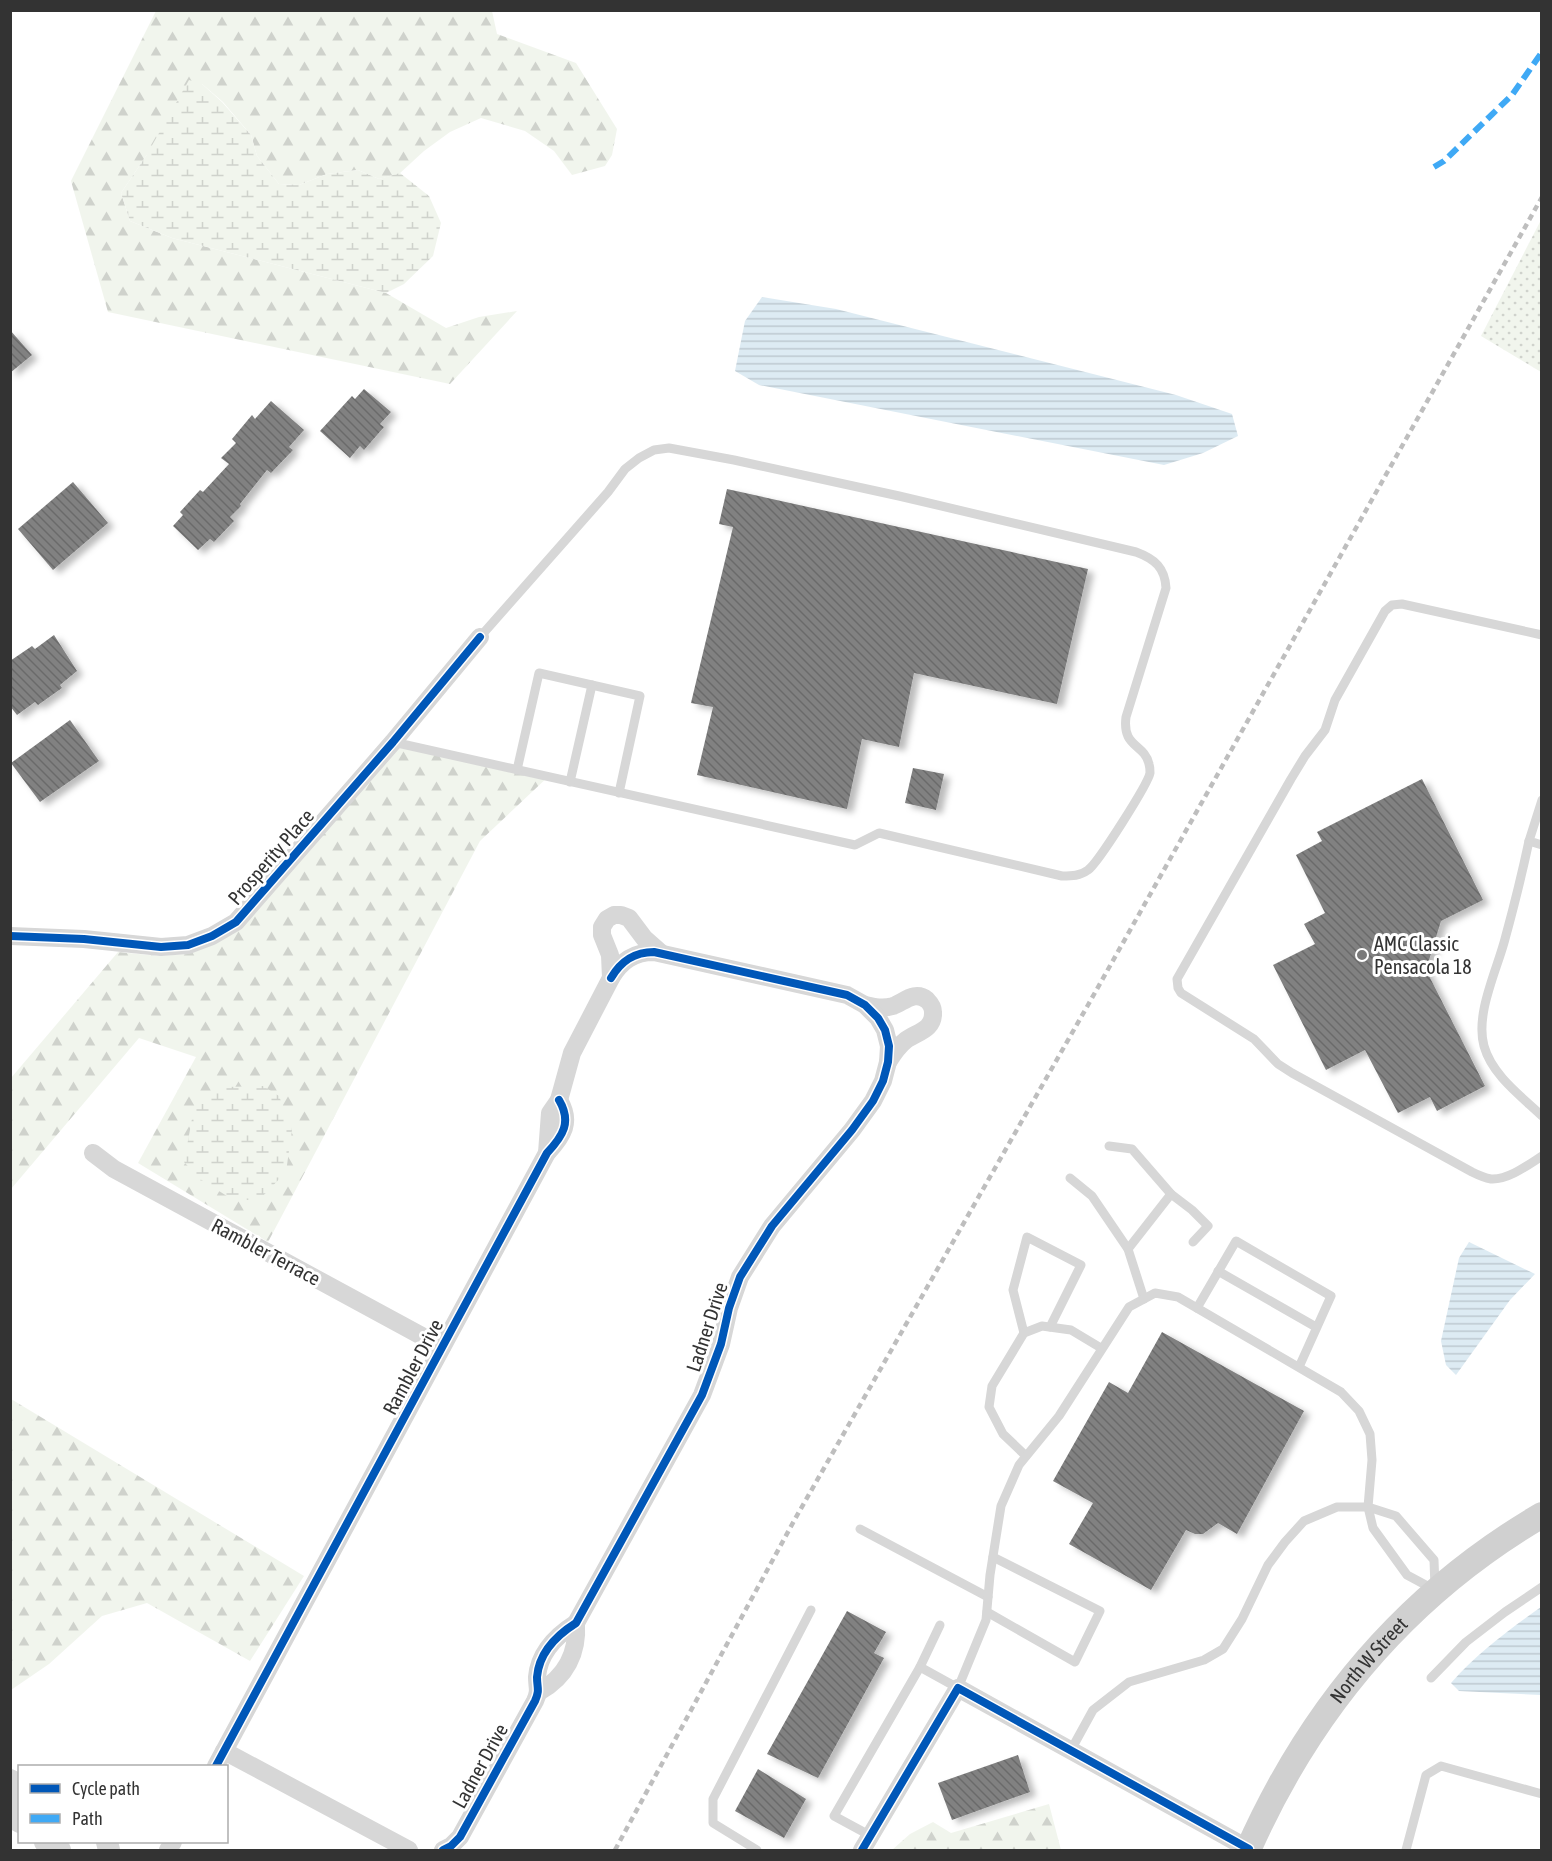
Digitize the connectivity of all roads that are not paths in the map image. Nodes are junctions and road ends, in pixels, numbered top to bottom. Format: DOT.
graph roads {
  1 [pos="1542,635"];
  2 [pos="480,637"];
  3 [pos="592,685"];
  4 [pos="393,742"];
  5 [pos="517,770"];
  6 [pos="570,782"];
  7 [pos="619,793"];
  8 [pos="1542,800"];
  9 [pos="1529,841"];
  10 [pos="1542,845"];
  11 [pos="10,936"];
  12 [pos="661,953"];
  13 [pos="611,978"];
  14 [pos="865,1005"];
  15 [pos="888,1062"];
  16 [pos="1542,1116"];
  17 [pos="1109,1146"];
  18 [pos="93,1153"];
  19 [pos="1542,1156"];
  20 [pos="1070,1178"];
  21 [pos="1172,1194"];
  22 [pos="1192,1242"];
  23 [pos="1128,1249"];
  24 [pos="1218,1271"];
  25 [pos="1144,1299"];
  26 [pos="1197,1308"];
  27 [pos="1050,1327"];
  28 [pos="1317,1327"];
  29 [pos="1024,1333"];
  30 [pos="442,1347"];
  31 [pos="1101,1348"];
  32 [pos="1299,1367"];
  33 [pos="1026,1456"];
  34 [pos="1368,1507"];
  35 [pos="1542,1515"];
  36 [pos="860,1529"];
  37 [pos="993,1557"];
  38 [pos="1542,1587"];
  39 [pos="1435,1590"];
  40 [pos="988,1597"];
  41 [pos="811,1610"];
  42 [pos="987,1612"];
  43 [pos="576,1623"];
  44 [pos="940,1625"];
  45 [pos="920,1667"];
  46 [pos="1431,1678"];
  47 [pos="958,1688"];
  48 [pos="539,1692"];
  49 [pos="1071,1750"];
  50 [pos="220,1759"];
  51 [pos="1542,1794"];
  52 [pos="18,1801"];
  53 [pos="10,1815"];
  54 [pos="47,1843"];
  55 [pos="866,1843"];
  56 [pos="1250,1850"];
  57 [pos="60,1851"];
  58 [pos="409,1851"];
  59 [pos="444,1851"];
  60 [pos="757,1851"];
  61 [pos="1406,1851"];
  1 -- 19 [label="lane"];
  2 -- 4 [label="street, Prosperity Place"];
  2 -- 7 [label="lane"];
  3 -- 5 [label="lane"];
  3 -- 6 [label="lane"];
  3 -- 7 [label="lane"];
  4 -- 5 [label="lane"];
  4 -- 11 [label="street, Prosperity Place"];
  5 -- 6 [label="lane"];
  6 -- 7 [label="lane"];
  8 -- 9 [label="lane"];
  9 -- 10 [label="lane"];
  9 -- 16 [label="lane"];
  12 -- 13 [label="street, Rambler Drive"];
  12 -- 13 [label="street"];
  12 -- 14 [label="street, Ladner Drive"];
  13 -- 30 [label="street, Rambler Drive"];
  14 -- 15 [label="street, Ladner Drive"];
  14 -- 15 [label="street, Ladner Drive"];
  15 -- 43 [label="street, Ladner Drive"];
  17 -- 21 [label="lane"];
  18 -- 30 [label="street, Rambler Terrace"];
  20 -- 23 [label="lane"];
  21 -- 22 [label="lane"];
  21 -- 23 [label="lane"];
  23 -- 25 [label="lane"];
  24 -- 26 [label="lane"];
  24 -- 28 [label="lane"];
  24 -- 28 [label="lane"];
  25 -- 26 [label="lane"];
  25 -- 31 [label="lane"];
  26 -- 32 [label="lane"];
  27 -- 29 [label="lane"];
  27 -- 29 [label="lane"];
  27 -- 31 [label="lane"];
  28 -- 32 [label="lane"];
  29 -- 33 [label="lane"];
  30 -- 50 [label="street, Rambler Drive"];
  31 -- 33 [label="lane"];
  32 -- 34 [label="lane"];
  33 -- 37 [label="lane"];
  34 -- 39 [label="lane"];
  34 -- 39 [label="lane"];
  34 -- 49 [label="lane"];
  35 -- 39 [label="main road, North W Street"];
  36 -- 40 [label="lane"];
  37 -- 40 [label="lane"];
  37 -- 42 [label="lane"];
  38 -- 46 [label="lane"];
  39 -- 56 [label="main road, North W Street"];
  40 -- 42 [label="lane"];
  41 -- 60 [label="lane"];
  42 -- 47 [label="lane"];
  43 -- 48 [label="street, Ladner Drive"];
  43 -- 48 [label="street, Ladner Drive"];
  44 -- 45 [label="lane"];
  45 -- 47 [label="lane"];
  45 -- 55 [label="lane"];
  47 -- 49 [label="street"];
  47 -- 55 [label="street"];
  48 -- 59 [label="street, Ladner Drive"];
  49 -- 56 [label="street"];
  50 -- 58 [label="street"];
  51 -- 61 [label="lane"];
  52 -- 53 [label="street"];
  54 -- 57 [label="street"];
}
